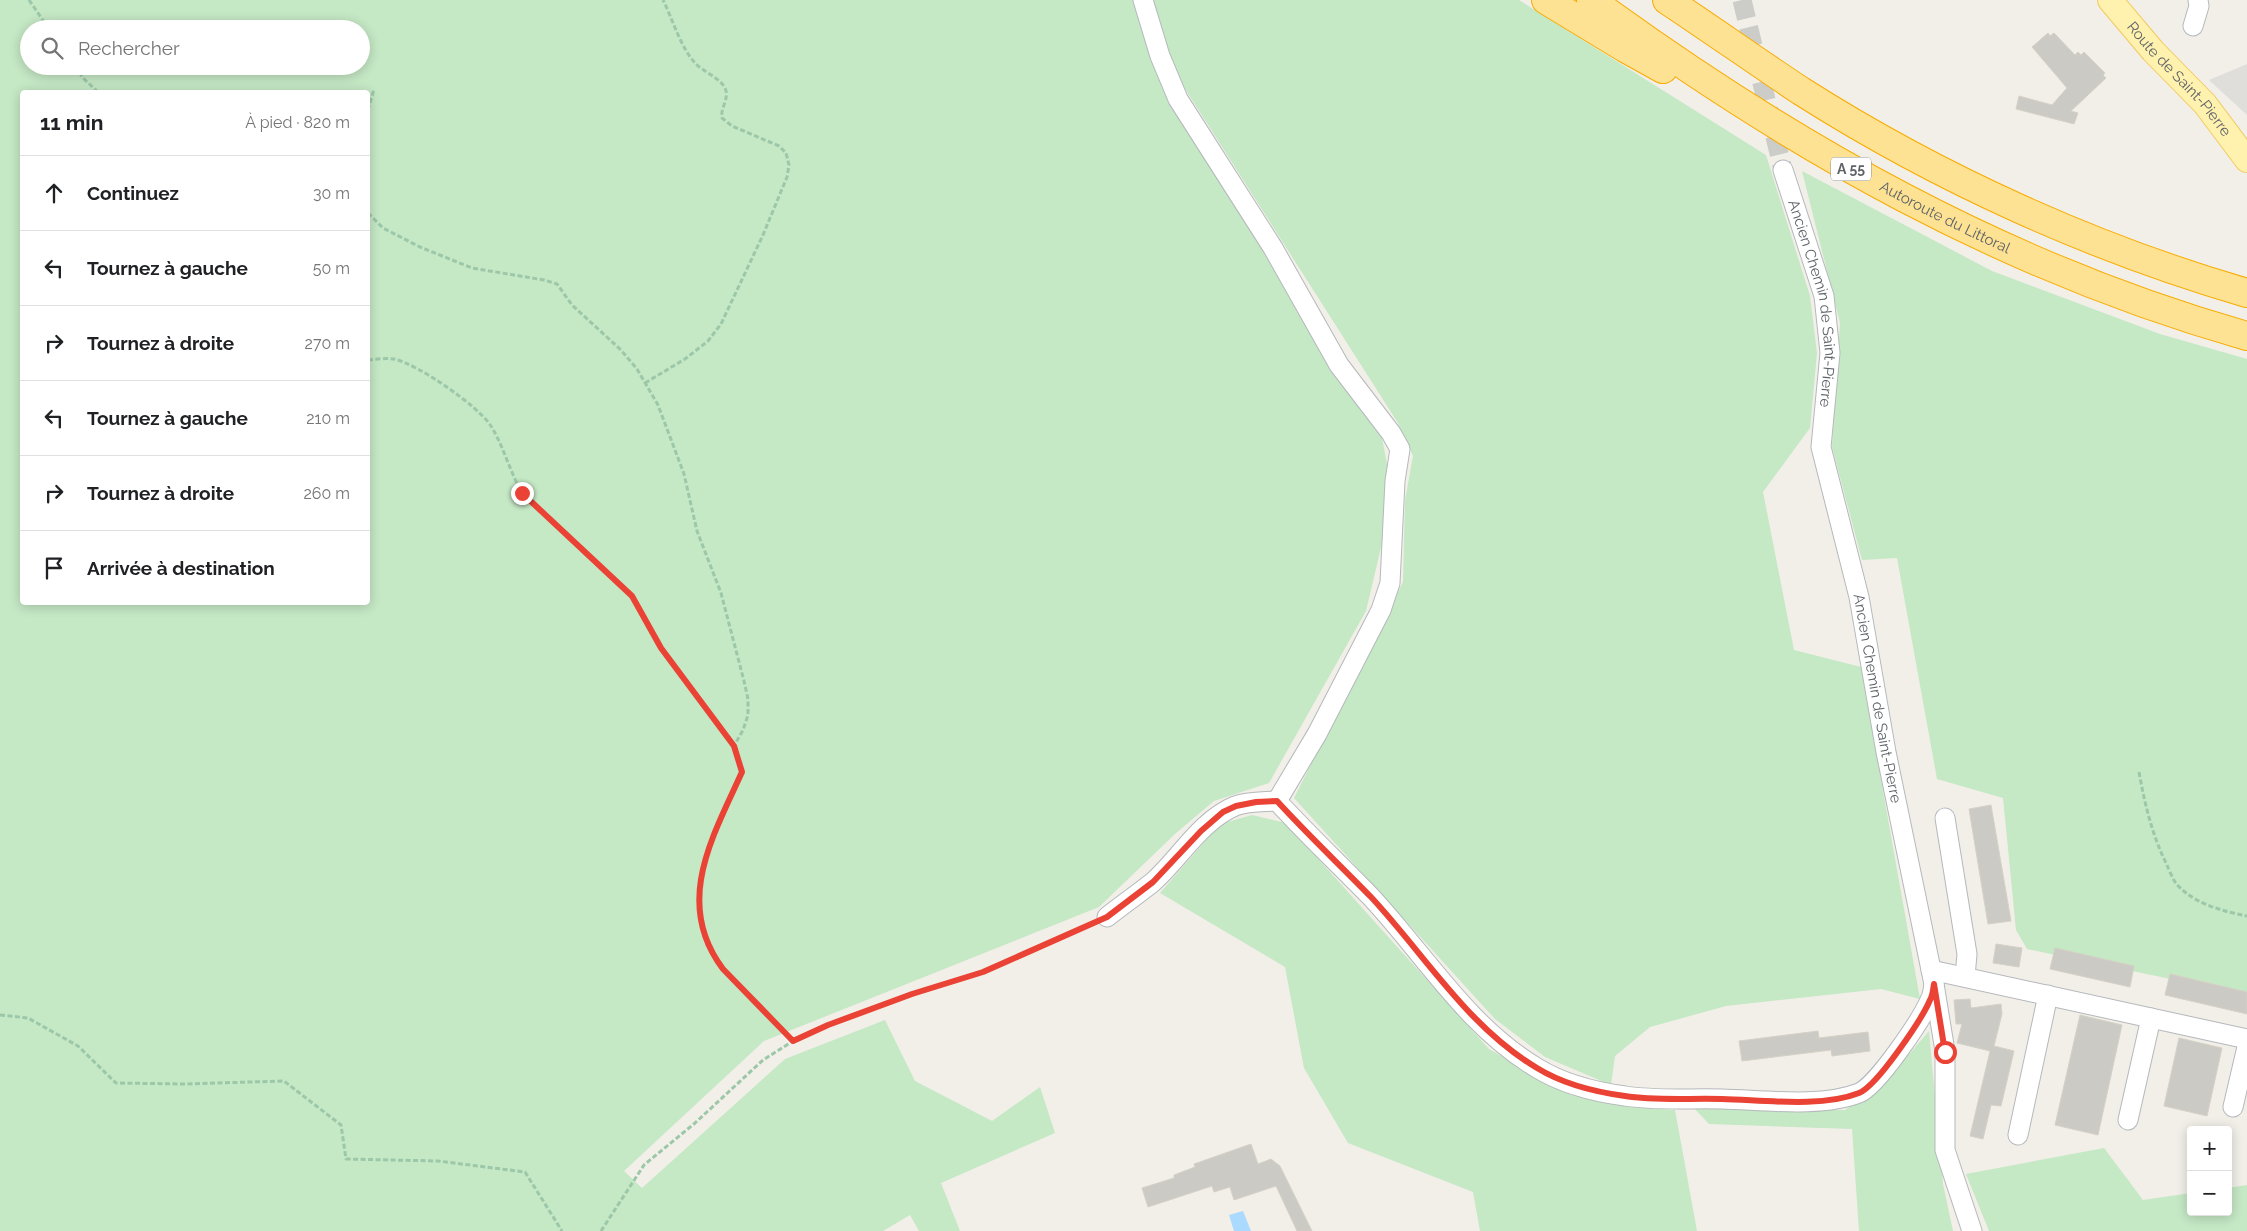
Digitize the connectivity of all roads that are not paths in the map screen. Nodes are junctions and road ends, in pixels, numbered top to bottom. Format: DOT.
graph roads {
  1 [pos="1143,0"];
  2 [pos="1546,0"];
  3 [pos="1592,0"];
  4 [pos="1667,0"];
  5 [pos="1688,0"];
  6 [pos="2110,0"];
  7 [pos="2198,0"];
  8 [pos="2194,26"];
  9 [pos="1802,91"];
  10 [pos="2247,160"];
  11 [pos="1783,170"];
  12 [pos="1872,181"];
  13 [pos="2247,293"];
  14 [pos="2247,336"];
  15 [pos="1277,801"];
  16 [pos="1945,818"];
  17 [pos="1107,917"];
  18 [pos="1933,977"];
  19 [pos="1965,977"];
  20 [pos="2048,995"];
  21 [pos="2150,1018"];
  22 [pos="2247,1039"];
  23 [pos="2247,1047"];
  24 [pos="2233,1107"];
  25 [pos="2128,1120"];
  26 [pos="2018,1135"];
  27 [pos="1972,1231"];
  1 -- 15 [label="street"];
  2 -- 12 [label="highway"];
  3 -- 12 [label="highway, Autoroute du Littoral / A 55"];
  4 -- 9 [label="highway"];
  5 -- 9 [label="highway"];
  6 -- 10 [label="main road, Route de Saint-Pierre"];
  7 -- 8 [label="street"];
  9 -- 13 [label="highway"];
  11 -- 18 [label="street, Ancien Chemin de Saint-Pierre"];
  12 -- 14 [label="highway, Autoroute du Littoral / A 55"];
  15 -- 17 [label="street"];
  15 -- 18 [label="street"];
  16 -- 19 [label="street"];
  18 -- 19 [label="street"];
  18 -- 27 [label="street, Ancien Chemin de Saint-Pierre"];
  19 -- 20 [label="street"];
  20 -- 21 [label="street"];
  20 -- 26 [label="street"];
  21 -- 22 [label="street"];
  21 -- 25 [label="street"];
  23 -- 24 [label="street"];
}
